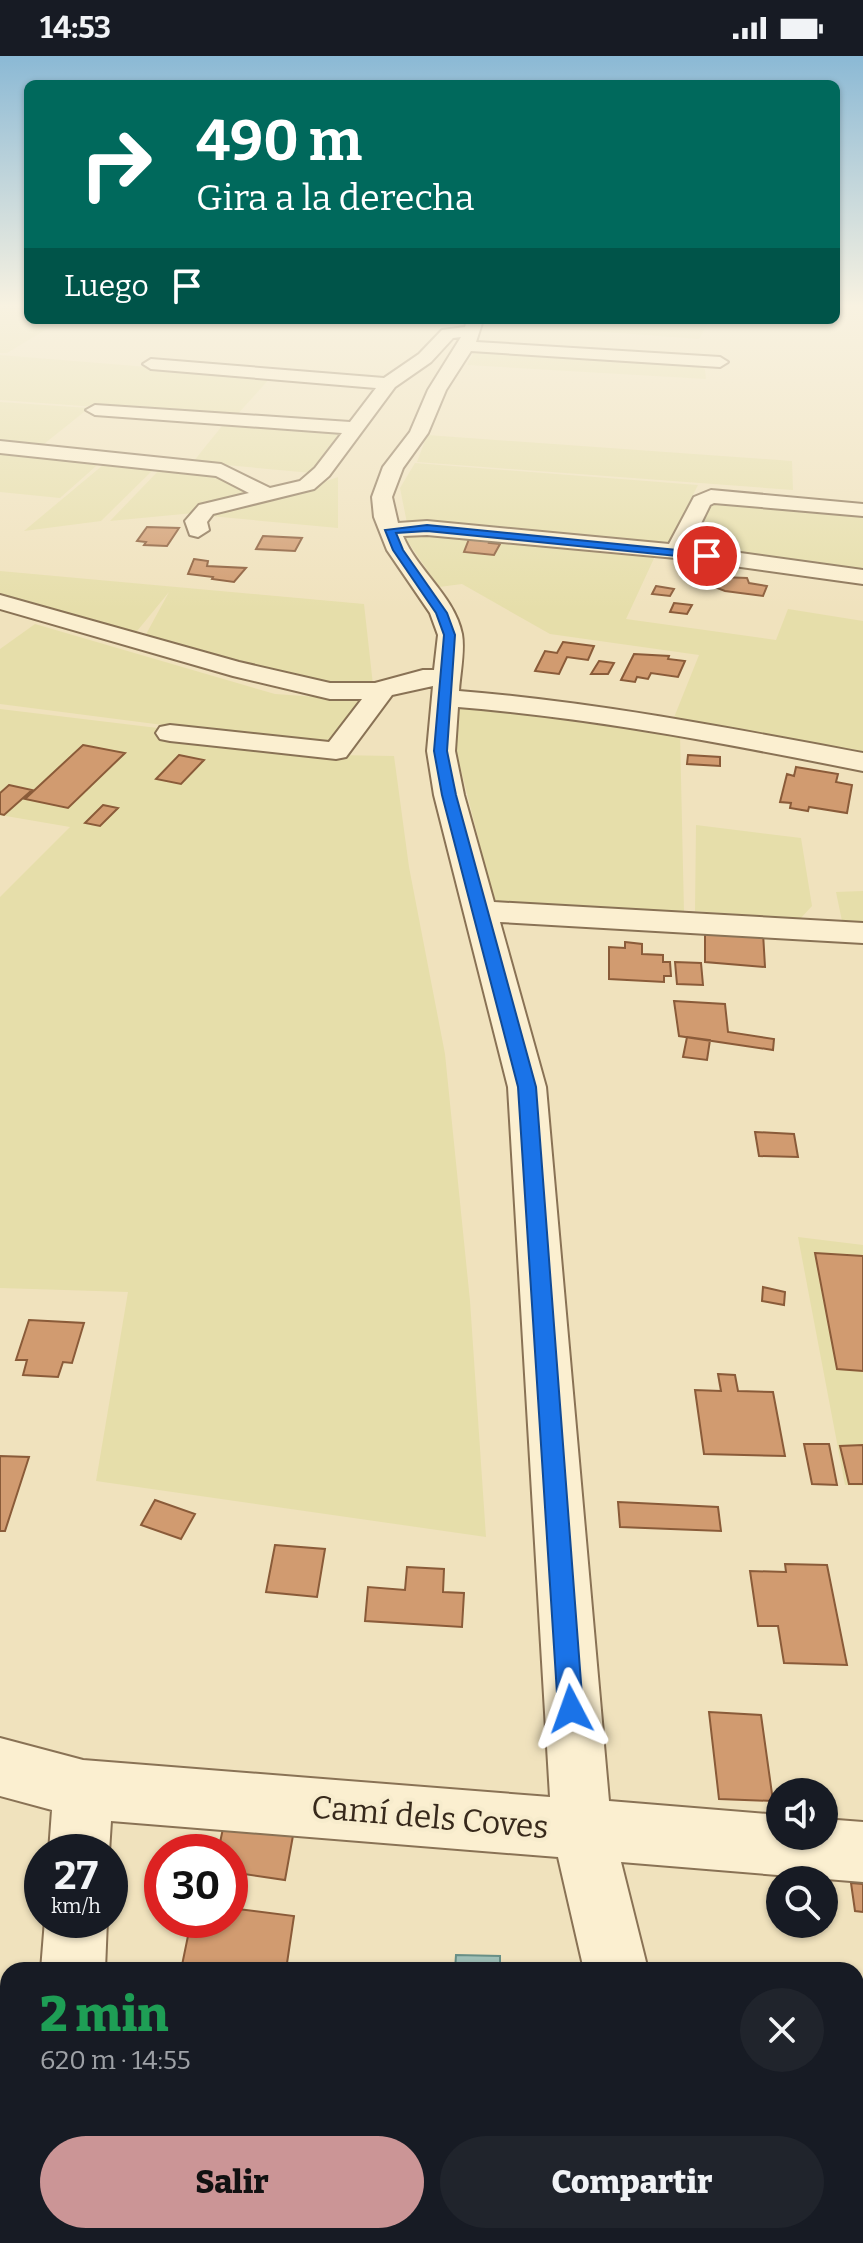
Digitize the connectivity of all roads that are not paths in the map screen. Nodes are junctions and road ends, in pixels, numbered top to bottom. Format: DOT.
graph roads {
  1 [pos="371,407"];
  2 [pos="430,407"];
  3 [pos="95,410"];
  4 [pos="356,428"];
  5 [pos="0,447"];
  6 [pos="269,495"];
  7 [pos="863,510"];
  8 [pos="198,530"];
  9 [pos="390,530"];
  10 [pos="676,551"];
  11 [pos="863,577"];
  12 [pos="0,602"];
  13 [pos="446,688"];
  14 [pos="383,689"];
  15 [pos="170,733"];
  16 [pos="863,762"];
  17 [pos="480,911"];
  18 [pos="863,933"];
  19 [pos="0,1767"];
  20 [pos="83,1789"];
  21 [pos="582,1829"];
  22 [pos="80,1834"];
  23 [pos="863,1852"];
  24 [pos="75,1938"];
  25 [pos="73,1962"];
  26 [pos="614,1962"];
  1 -- 4 [label="street"];
  2 -- 9 [label="street"];
  3 -- 4 [label="street"];
  4 -- 6 [label="street"];
  5 -- 6 [label="street"];
  6 -- 8 [label="street"];
  7 -- 10 [label="street"];
  9 -- 10 [label="street"];
  9 -- 13 [label="street"];
  10 -- 11 [label="street"];
  12 -- 14 [label="street"];
  13 -- 14 [label="street"];
  13 -- 16 [label="street"];
  13 -- 17 [label="street"];
  14 -- 15 [label="street"];
  17 -- 18 [label="street"];
  17 -- 21 [label="street"];
  19 -- 20 [label="street, Camí dels Coves"];
  20 -- 21 [label="street, Camí dels Coves"];
  20 -- 22 [label="street"];
  21 -- 23 [label="street, Camí dels Coves"];
  21 -- 26 [label="street"];
  24 -- 25 [label="street"];
}
